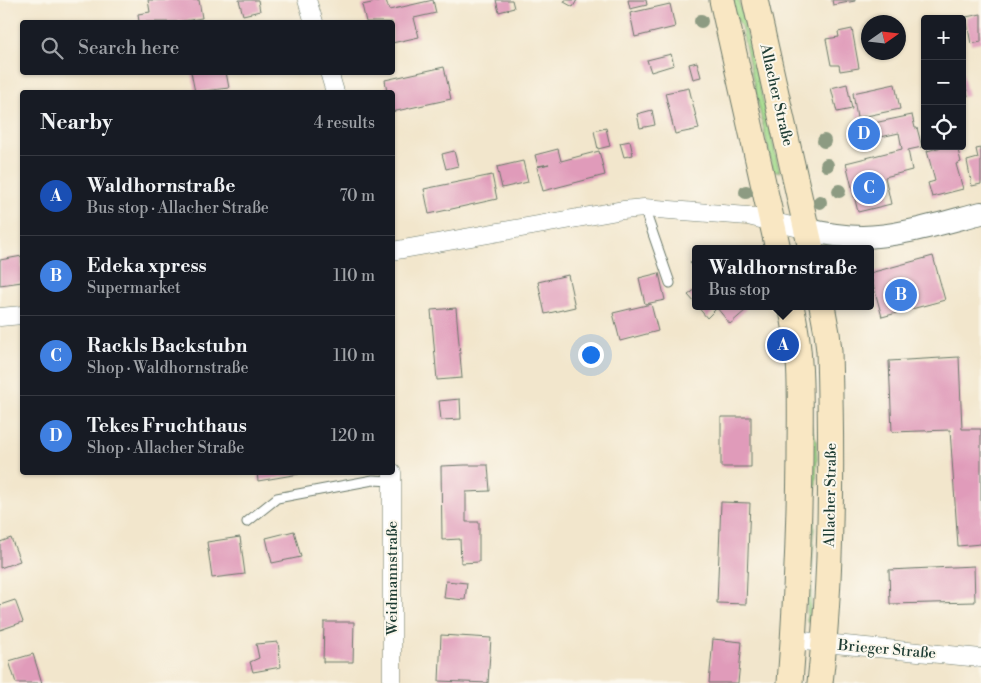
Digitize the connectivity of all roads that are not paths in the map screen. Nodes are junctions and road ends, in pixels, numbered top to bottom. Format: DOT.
graph roads {
  1 [pos="307,0"];
  2 [pos="722,0"];
  3 [pos="755,0"];
  4 [pos="313,20"];
  5 [pos="330,75"];
  6 [pos="334,90"];
  7 [pos="644,208"];
  8 [pos="981,213"];
  9 [pos="771,221"];
  10 [pos="810,240"];
  11 [pos="777,245"];
  12 [pos="395,251"];
  13 [pos="670,283"];
  14 [pos="792,310"];
  15 [pos="823,310"];
  16 [pos="20,315"];
  17 [pos="0,317"];
  18 [pos="392,477"];
  19 [pos="247,522"];
  20 [pos="793,640"];
  21 [pos="824,643"];
  22 [pos="981,658"];
  23 [pos="392,683"];
  24 [pos="790,683"];
  25 [pos="820,683"];
  1 -- 4 [label="street"];
  2 -- 9 [label="main road"];
  3 -- 10 [label="main road, Allacher Straße"];
  5 -- 6 [label="street"];
  7 -- 9 [label="street"];
  7 -- 12 [label="street"];
  7 -- 13 [label="lane"];
  8 -- 10 [label="street"];
  9 -- 10 [label="street"];
  9 -- 11 [label="main road"];
  14 -- 20 [label="main road, Allacher Straße"];
  15 -- 21 [label="main road, Allacher Straße"];
  16 -- 17 [label="street"];
  18 -- 19 [label="lane"];
  18 -- 23 [label="street, Weidmannstraße"];
  20 -- 21 [label="street, Brieger Straße"];
  20 -- 24 [label="main road, Allacher Straße"];
  21 -- 22 [label="street, Brieger Straße"];
  21 -- 25 [label="main road, Allacher Straße"];
}
